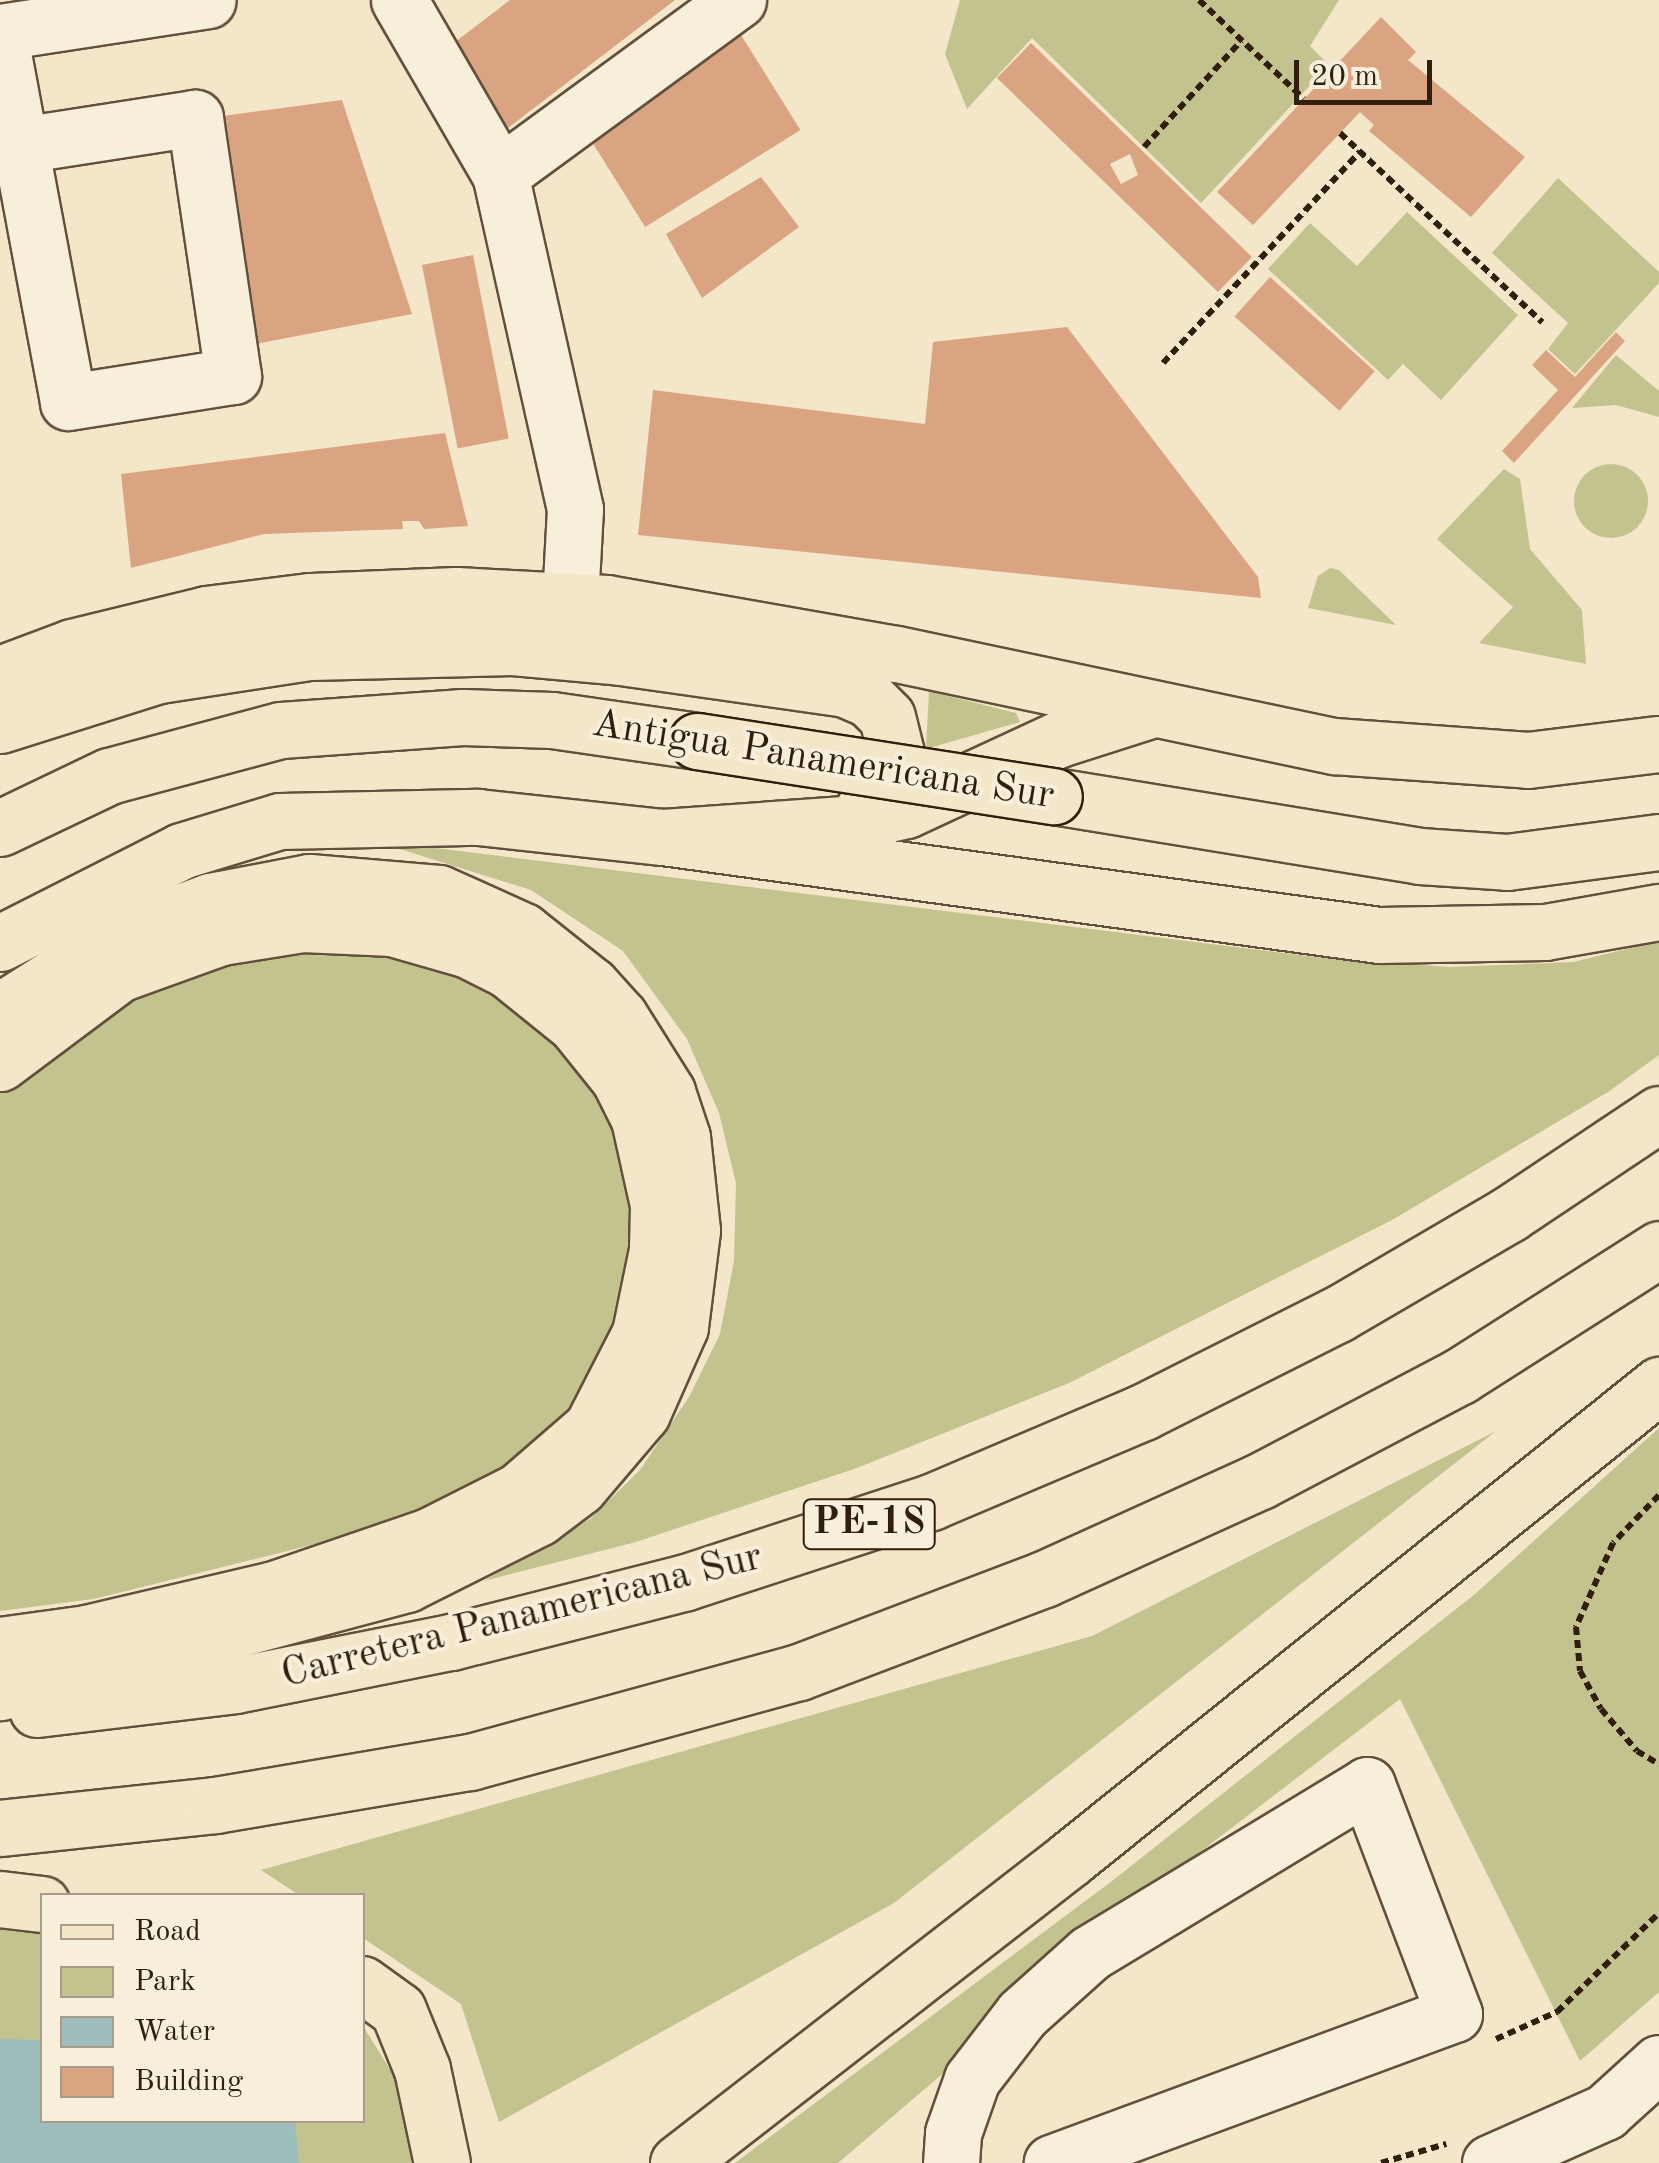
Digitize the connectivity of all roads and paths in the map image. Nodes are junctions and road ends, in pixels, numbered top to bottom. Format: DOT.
graph roads {
  1 [pos="208,0"];
  2 [pos="399,0"];
  3 [pos="738,0"];
  4 [pos="1199,0"];
  5 [pos="0,35"];
  6 [pos="1242,41"];
  7 [pos="1304,99"];
  8 [pos="1340,133"];
  9 [pos="20,145"];
  10 [pos="1144,148"];
  11 [pos="1360,152"];
  12 [pos="500,174"];
  13 [pos="1542,322"];
  14 [pos="1162,364"];
  15 [pos="570,601"];
  16 [pos="0,674"];
  17 [pos="1157,710"];
  18 [pos="0,725"];
  19 [pos="1659,744"];
  20 [pos="845,824"];
  21 [pos="0,828"];
  22 [pos="663,836"];
  23 [pos="1659,842"];
  24 [pos="1659,912"];
  25 [pos="0,943"];
  26 [pos="0,1011"];
  27 [pos="0,1063"];
  28 [pos="1659,1114"];
  29 [pos="1659,1249"];
  30 [pos="1659,1385"];
  31 [pos="1659,1494"];
  32 [pos="0,1645"];
  33 [pos="0,1692"];
  34 [pos="0,1713"];
  35 [pos="1659,1764"];
  36 [pos="0,1828"];
  37 [pos="0,1899"];
  38 [pos="40,1904"];
  39 [pos="365,1986"];
  40 [pos="1659,2063"];
  41 [pos="1525,2156"];
  42 [pos="442,2163"];
  43 [pos="678,2163"];
  44 [pos="951,2163"];
  45 [pos="1052,2163"];
  1 -- 5 [label="street"];
  2 -- 12 [label="street"];
  3 -- 12 [label="street"];
  4 -- 6 [label="path"];
  5 -- 9 [label="street"];
  6 -- 7 [label="path"];
  6 -- 10 [label="path"];
  8 -- 11 [label="path"];
  9 -- 9 [label="street"];
  11 -- 13 [label="path"];
  11 -- 14 [label="path"];
  12 -- 15 [label="street"];
  15 -- 16 [label="main road"];
  15 -- 17 [label="main road"];
  17 -- 19 [label="main road"];
  17 -- 20 [label="main road"];
  18 -- 20 [label="main road"];
  20 -- 22 [label="main road"];
  21 -- 23 [label="main road, Antigua Panamericana Sur, bridge"];
  22 -- 24 [label="main road"];
  22 -- 25 [label="main road"];
  26 -- 33 [label="main road"];
  27 -- 32 [label="main road"];
  28 -- 34 [label="main road, Carretera Panamericana Sur / PE-1S"];
  29 -- 36 [label="main road"];
  30 -- 43 [label="main road"];
  31 -- 35 [label="path"];
  37 -- 38 [label="main road"];
  39 -- 42 [label="main road"];
  40 -- 41 [label="street"];
  44 -- 45 [label="street"];
}
